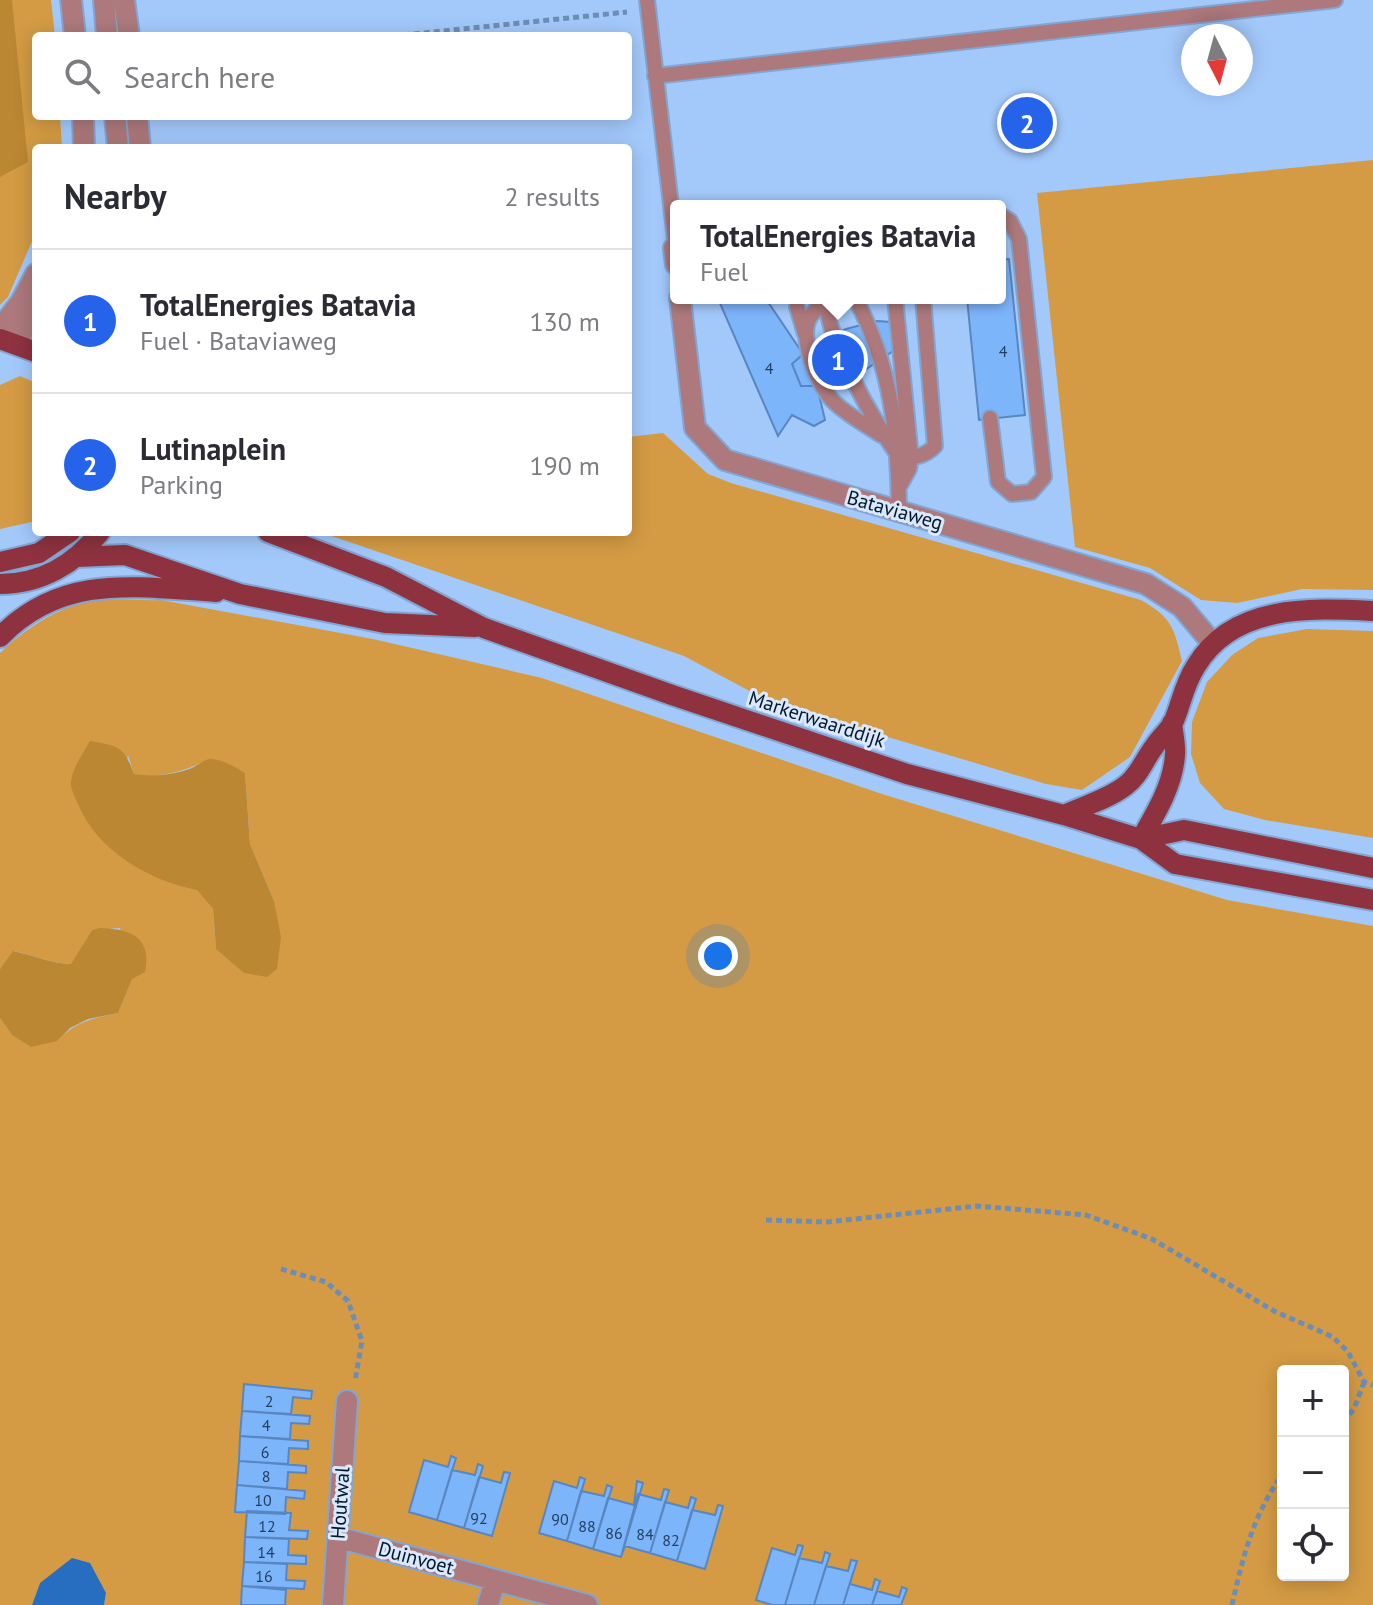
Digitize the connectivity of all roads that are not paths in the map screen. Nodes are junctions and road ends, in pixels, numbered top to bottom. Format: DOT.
graph roads {
  1 [pos="71,0"];
  2 [pos="104,0"];
  3 [pos="124,0"];
  4 [pos="1335,0"];
  5 [pos="648,5"];
  6 [pos="75,32"];
  7 [pos="107,32"];
  8 [pos="128,32"];
  9 [pos="655,76"];
  10 [pos="83,120"];
  11 [pos="115,120"];
  12 [pos="137,120"];
  13 [pos="84,144"];
  14 [pos="118,144"];
  15 [pos="140,144"];
  16 [pos="670,209"];
  17 [pos="1006,219"];
  18 [pos="32,281"];
  19 [pos="681,304"];
  20 [pos="822,304"];
  21 [pos="826,304"];
  22 [pos="858,304"];
  23 [pos="895,304"];
  24 [pos="923,304"];
  25 [pos="797,307"];
  26 [pos="32,315"];
  27 [pos="805,334"];
  28 [pos="3,340"];
  29 [pos="32,351"];
  30 [pos="990,418"];
  31 [pos="884,437"];
  32 [pos="905,457"];
  33 [pos="899,511"];
  34 [pos="64,536"];
  35 [pos="96,536"];
  36 [pos="278,536"];
  37 [pos="76,557"];
  38 [pos="0,562"];
  39 [pos="0,584"];
  40 [pos="240,594"];
  41 [pos="1373,611"];
  42 [pos="484,628"];
  43 [pos="0,637"];
  44 [pos="1213,644"];
  45 [pos="1172,723"];
  46 [pos="1064,815"];
  47 [pos="1141,839"];
  48 [pos="1373,868"];
  49 [pos="1373,900"];
  50 [pos="347,1401"];
  51 [pos="337,1537"];
  52 [pos="495,1580"];
  53 [pos="333,1605"];
  54 [pos="488,1605"];
  55 [pos="587,1605"];
  1 -- 6 [label="street"];
  2 -- 7 [label="street"];
  3 -- 8 [label="street"];
  4 -- 9 [label="lane"];
  5 -- 9 [label="lane"];
  9 -- 16 [label="lane"];
  10 -- 13 [label="street"];
  11 -- 14 [label="street"];
  12 -- 15 [label="street"];
  17 -- 30 [label="lane"];
  18 -- 28 [label="street"];
  19 -- 33 [label="street, Bataviaweg"];
  20 -- 27 [label="lane"];
  21 -- 31 [label="lane"];
  22 -- 32 [label="lane"];
  23 -- 32 [label="lane"];
  24 -- 32 [label="lane"];
  25 -- 27 [label="lane"];
  26 -- 28 [label="street"];
  27 -- 31 [label="lane"];
  28 -- 29 [label="main road"];
  31 -- 32 [label="lane"];
  32 -- 33 [label="lane"];
  33 -- 44 [label="street, Bataviaweg"];
  34 -- 38 [label="main road"];
  35 -- 37 [label="main road"];
  36 -- 42 [label="main road, Markerwaarddijk"];
  37 -- 39 [label="main road"];
  37 -- 40 [label="main road, Markerwaarddijk"];
  40 -- 42 [label="main road, Markerwaarddijk"];
  40 -- 43 [label="main road"];
  41 -- 44 [label="main road"];
  42 -- 46 [label="main road, Markerwaarddijk"];
  44 -- 45 [label="main road"];
  45 -- 46 [label="main road"];
  45 -- 47 [label="main road"];
  46 -- 47 [label="main road, Markerwaarddijk"];
  47 -- 48 [label="main road, Markerwaarddijk"];
  47 -- 49 [label="main road, Markerwaarddijk"];
  50 -- 51 [label="street, Houtwal"];
  51 -- 52 [label="street, Duinvoet"];
  51 -- 53 [label="street, Houtwal"];
  52 -- 54 [label="street"];
  52 -- 55 [label="street, Duinvoet"];
}
